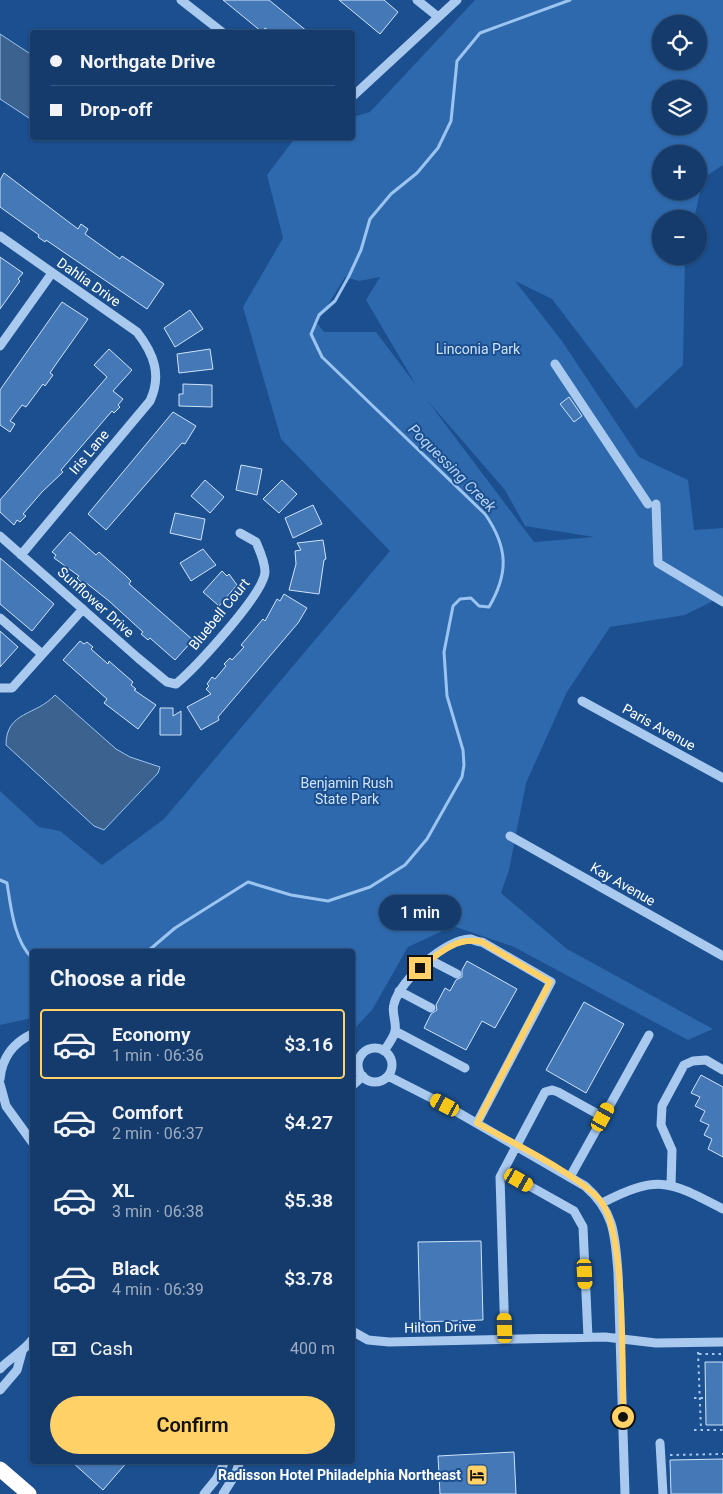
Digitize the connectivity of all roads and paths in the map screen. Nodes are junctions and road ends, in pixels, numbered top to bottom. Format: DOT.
graph roads {
  1 [pos="182,0"];
  2 [pos="417,0"];
  3 [pos="457,0"];
  4 [pos="438,16"];
  5 [pos="220,30"];
  6 [pos="355,94"];
  7 [pos="0,236"];
  8 [pos="52,273"];
  9 [pos="0,346"];
  10 [pos="153,359"];
  11 [pos="555,364"];
  12 [pos="240,533"];
  13 [pos="0,536"];
  14 [pos="21,555"];
  15 [pos="722,602"];
  16 [pos="83,609"];
  17 [pos="0,618"];
  18 [pos="42,654"];
  19 [pos="176,684"];
  20 [pos="0,688"];
  21 [pos="582,701"];
  22 [pos="723,778"];
  23 [pos="510,836"];
  24 [pos="723,956"];
  25 [pos="430,960"];
  26 [pos="457,974"];
  27 [pos="398,991"];
  28 [pos="431,1008"];
  29 [pos="395,1030"];
  30 [pos="30,1035"];
  31 [pos="649,1035"];
  32 [pos="384,1051"];
  33 [pos="356,1056"];
  34 [pos="465,1068"];
  35 [pos="723,1070"];
  36 [pos="363,1076"];
  37 [pos="388,1076"];
  38 [pos="0,1079"];
  39 [pos="355,1083"];
  40 [pos="0,1084"];
  41 [pos="603,1117"];
  42 [pos="477,1123"];
  43 [pos="30,1139"];
  44 [pos="517,1146"];
  45 [pos="503,1171"];
  46 [pos="570,1177"];
  47 [pos="671,1186"];
  48 [pos="602,1202"];
  49 [pos="723,1209"];
  50 [pos="355,1333"];
  51 [pos="588,1337"];
  52 [pos="505,1340"];
  53 [pos="621,1340"];
  54 [pos="30,1342"];
  55 [pos="698,1342"];
  56 [pos="723,1342"];
  57 [pos="22,1352"];
  58 [pos="698,1354"];
  59 [pos="723,1354"];
  60 [pos="0,1369"];
  61 [pos="0,1390"];
  62 [pos="694,1398"];
  63 [pos="700,1398"];
  64 [pos="706,1398"];
  65 [pos="694,1430"];
  66 [pos="700,1430"];
  67 [pos="723,1430"];
  68 [pos="660,1443"];
  69 [pos="723,1454"];
  70 [pos="669,1455"];
  71 [pos="224,1464"];
  72 [pos="239,1464"];
  73 [pos="0,1469"];
  74 [pos="29,1494"];
  75 [pos="204,1494"];
  76 [pos="223,1494"];
  77 [pos="625,1494"];
  78 [pos="663,1494"];
  1 -- 5 [label="street"];
  2 -- 4 [label="street"];
  3 -- 4 [label="street"];
  4 -- 6 [label="street"];
  7 -- 8 [label="street, Dahlia Drive"];
  8 -- 9 [label="street"];
  8 -- 10 [label="street, Dahlia Drive"];
  10 -- 14 [label="street, Iris Lane"];
  11 -- 15 [label="street"];
  12 -- 19 [label="street, Bluebell Court"];
  13 -- 14 [label="street, Sunflower Drive"];
  14 -- 16 [label="street, Sunflower Drive"];
  16 -- 18 [label="street"];
  16 -- 19 [label="street, Sunflower Drive"];
  17 -- 18 [label="street"];
  18 -- 20 [label="street"];
  21 -- 22 [label="street, Paris Avenue"];
  23 -- 24 [label="street, Kay Avenue"];
  25 -- 26 [label="street"];
  25 -- 27 [label="street"];
  25 -- 42 [label="street"];
  27 -- 28 [label="street"];
  27 -- 29 [label="street"];
  29 -- 32 [label="street"];
  29 -- 34 [label="street"];
  30 -- 38 [label="street"];
  31 -- 41 [label="street"];
  32 -- 33 [label="street"];
  32 -- 37 [label="street"];
  33 -- 36 [label="street"];
  35 -- 47 [label="street"];
  36 -- 37 [label="street"];
  36 -- 39 [label="street"];
  37 -- 42 [label="street"];
  40 -- 43 [label="street"];
  41 -- 44 [label="street"];
  41 -- 46 [label="street"];
  42 -- 44 [label="street"];
  44 -- 45 [label="street"];
  44 -- 46 [label="street"];
  45 -- 51 [label="street"];
  45 -- 52 [label="street"];
  46 -- 48 [label="street"];
  47 -- 48 [label="street"];
  47 -- 49 [label="street"];
  48 -- 53 [label="street"];
  50 -- 52 [label="street, Hilton Drive"];
  51 -- 52 [label="street, Hilton Drive"];
  51 -- 53 [label="street, Hilton Drive"];
  53 -- 55 [label="street, Hilton Drive"];
  53 -- 77 [label="street"];
  54 -- 57 [label="street"];
  55 -- 56 [label="street, Hilton Drive"];
  55 -- 58 [label="path"];
  57 -- 60 [label="street"];
  57 -- 61 [label="street"];
  58 -- 59 [label="path"];
  58 -- 63 [label="path"];
  62 -- 63 [label="path"];
  63 -- 64 [label="path"];
  63 -- 66 [label="path"];
  65 -- 66 [label="path"];
  66 -- 67 [label="path"];
  68 -- 78 [label="street"];
  69 -- 70 [label="path"];
  71 -- 75 [label="street"];
  72 -- 76 [label="street"];
  73 -- 74 [label="highway"];
}
